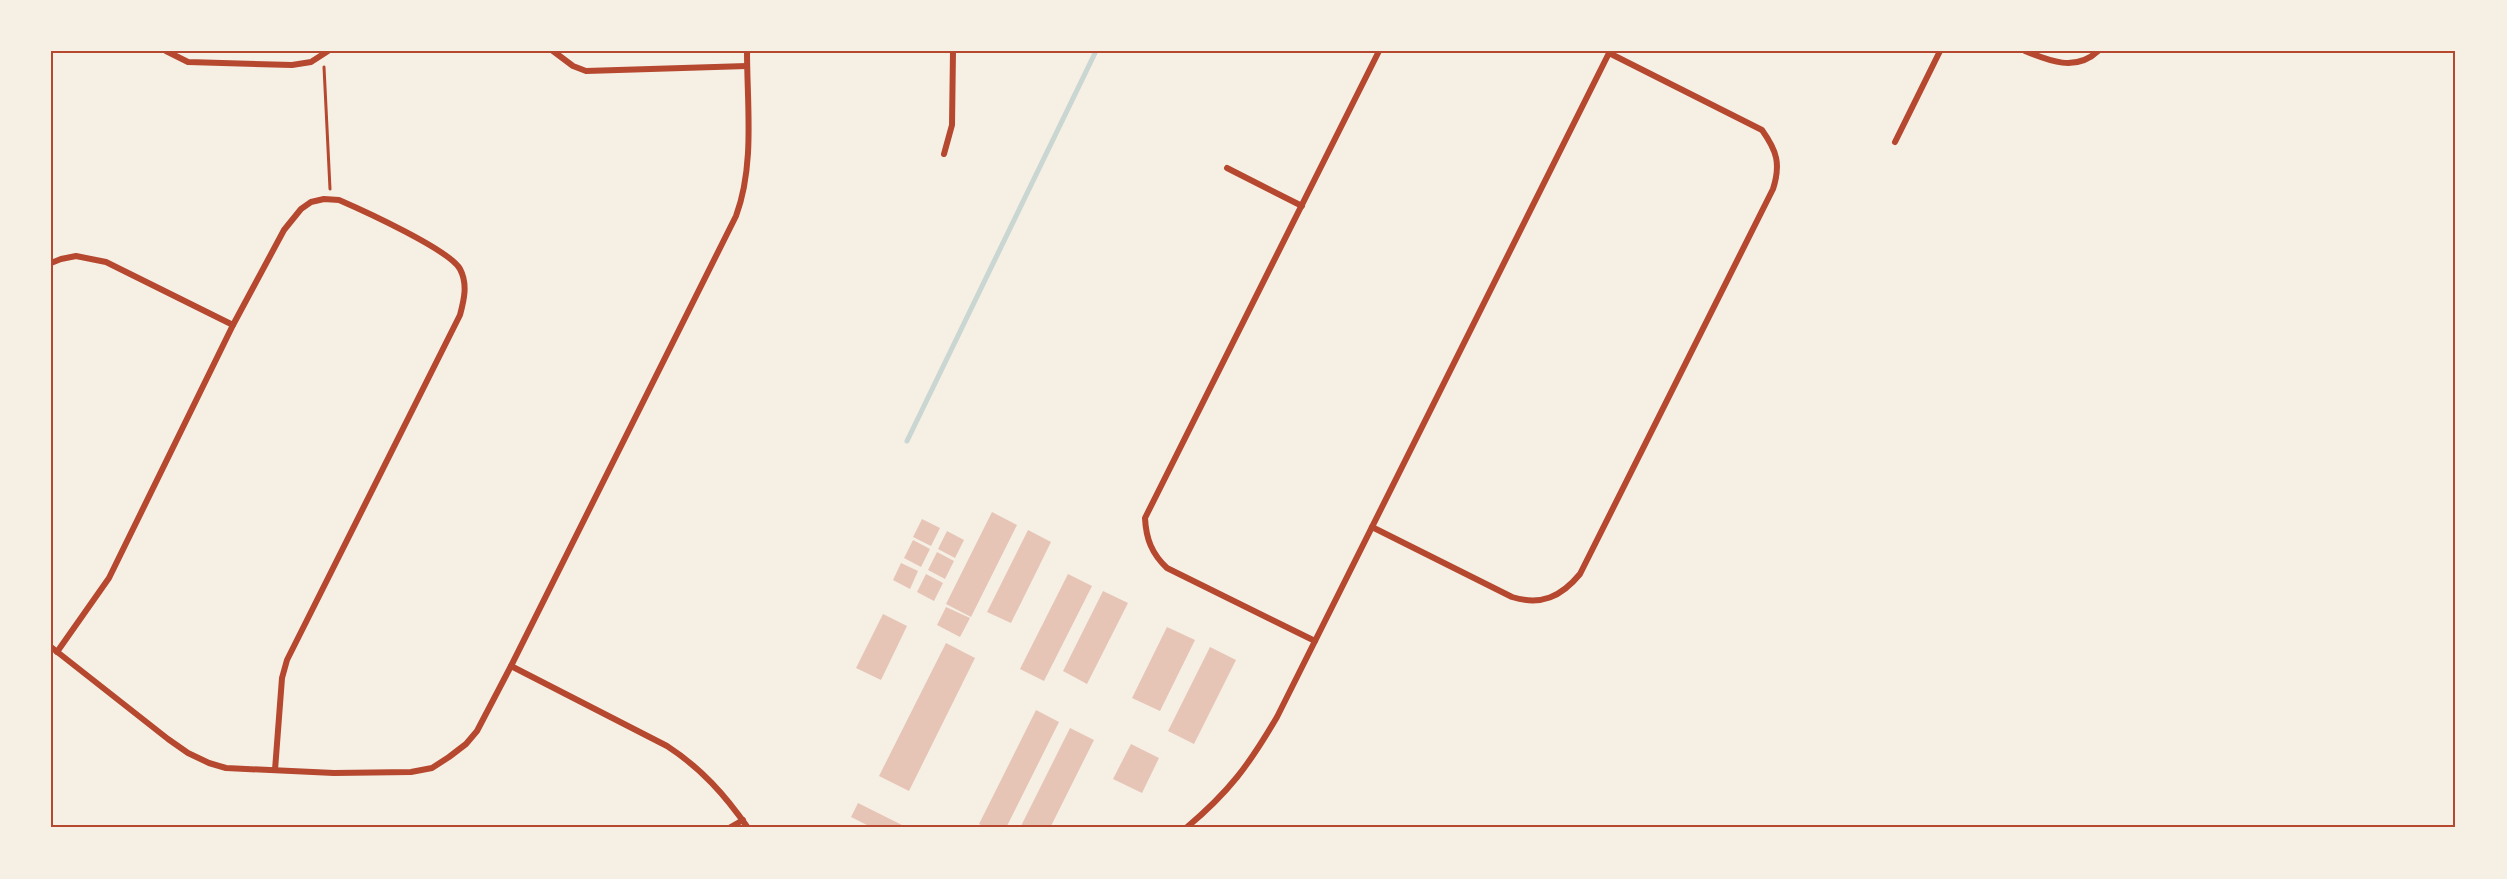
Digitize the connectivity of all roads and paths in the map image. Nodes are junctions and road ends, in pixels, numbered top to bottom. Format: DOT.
graph roads {
  1 [pos="166,51"];
  2 [pos="553,51"];
  3 [pos="747,51"];
  4 [pos="953,51"];
  5 [pos="1379,51"];
  6 [pos="1940,51"];
  7 [pos="2025,51"];
  8 [pos="2098,51"];
  9 [pos="1610,52"];
  10 [pos="326,53"];
  11 [pos="747,66"];
  12 [pos="1895,142"];
  13 [pos="944,154"];
  14 [pos="1227,168"];
  15 [pos="330,200"];
  16 [pos="1302,206"];
  17 [pos="51,263"];
  18 [pos="233,325"];
  19 [pos="1372,527"];
  20 [pos="1315,641"];
  21 [pos="51,647"];
  22 [pos="57,652"];
  23 [pos="511,666"];
  24 [pos="275,770"];
  25 [pos="743,820"];
  26 [pos="729,828"];
  27 [pos="748,828"];
  28 [pos="1186,828"];
  1 -- 10 [label="street"];
  2 -- 11 [label="street"];
  3 -- 11 [label="street"];
  4 -- 13 [label="street"];
  5 -- 16 [label="street"];
  6 -- 12 [label="street"];
  7 -- 8 [label="street"];
  9 -- 19 [label="street"];
  9 -- 19 [label="street"];
  10 -- 15 [label="path"];
  11 -- 23 [label="street"];
  14 -- 16 [label="street"];
  15 -- 18 [label="street"];
  15 -- 24 [label="street"];
  16 -- 20 [label="street"];
  17 -- 18 [label="street"];
  18 -- 22 [label="street"];
  19 -- 20 [label="street"];
  20 -- 28 [label="street"];
  21 -- 22 [label="street"];
  22 -- 24 [label="street"];
  23 -- 24 [label="street"];
  23 -- 25 [label="street"];
  25 -- 26 [label="street"];
  25 -- 27 [label="street"];
}
